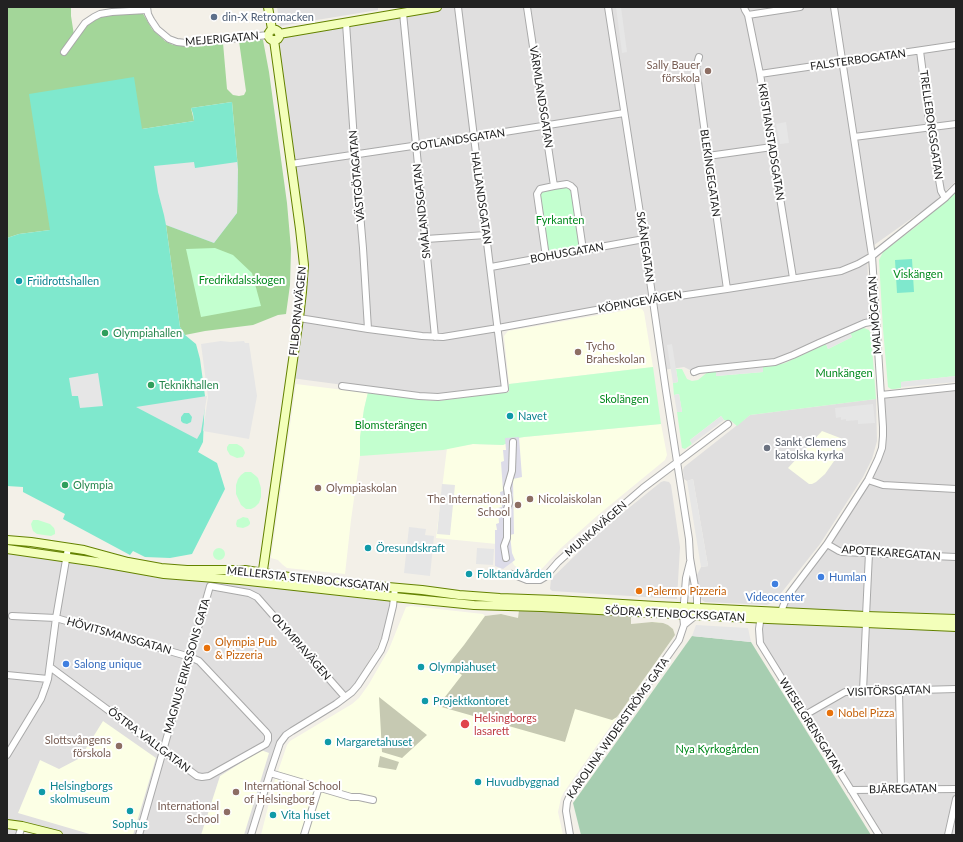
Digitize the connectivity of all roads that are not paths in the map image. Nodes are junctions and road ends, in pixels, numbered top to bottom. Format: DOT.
graph roads {
  1 [pos="268,7"];
  2 [pos="437,7"];
  3 [pos="458,7"];
  4 [pos="527,7"];
  5 [pos="608,7"];
  6 [pos="744,7"];
  7 [pos="800,7"];
  8 [pos="834,7"];
  9 [pos="147,8"];
  10 [pos="403,13"];
  11 [pos="748,15"];
  12 [pos="346,23"];
  13 [pos="274,35"];
  14 [pos="956,45"];
  15 [pos="920,51"];
  16 [pos="64,52"];
  17 [pos="699,57"];
  18 [pos="843,62"];
  19 [pos="760,74"];
  20 [pos="624,113"];
  21 [pos="956,124"];
  22 [pos="545,126"];
  23 [pos="930,128"];
  24 [pos="854,137"];
  25 [pos="473,138"];
  26 [pos="415,146"];
  27 [pos="772,147"];
  28 [pos="355,155"];
  29 [pos="708,156"];
  30 [pos="291,164"];
  31 [pos="554,186"];
  32 [pos="956,187"];
  33 [pos="945,198"];
  34 [pos="486,235"];
  35 [pos="644,238"];
  36 [pos="426,239"];
  37 [pos="583,250"];
  38 [pos="872,256"];
  39 [pos="546,257"];
  40 [pos="490,267"];
  41 [pos="793,278"];
  42 [pos="727,289"];
  43 [pos="653,300"];
  44 [pos="299,318"];
  45 [pos="876,321"];
  46 [pos="498,328"];
  47 [pos="368,329"];
  48 [pos="435,337"];
  49 [pos="694,372"];
  50 [pos="342,386"];
  51 [pos="956,387"];
  52 [pos="881,395"];
  53 [pos="728,424"];
  54 [pos="513,442"];
  55 [pos="677,462"];
  56 [pos="868,480"];
  57 [pos="956,489"];
  58 [pos="7,540"];
  59 [pos="827,544"];
  60 [pos="68,548"];
  61 [pos="7,549"];
  62 [pos="869,553"];
  63 [pos="956,556"];
  64 [pos="67,558"];
  65 [pos="506,558"];
  66 [pos="690,558"];
  67 [pos="263,572"];
  68 [pos="512,574"];
  69 [pos="262,582"];
  70 [pos="395,588"];
  71 [pos="257,597"];
  72 [pos="394,597"];
  73 [pos="683,611"];
  74 [pos="696,612"];
  75 [pos="761,615"];
  76 [pos="12,616"];
  77 [pos="780,616"];
  78 [pos="56,618"];
  79 [pos="956,618"];
  80 [pos="866,619"];
  81 [pos="684,625"];
  82 [pos="956,627"];
  83 [pos="190,657"];
  84 [pos="50,667"];
  85 [pos="7,675"];
  86 [pos="48,679"];
  87 [pos="956,689"];
  88 [pos="863,691"];
  89 [pos="899,691"];
  90 [pos="345,697"];
  91 [pos="805,715"];
  92 [pos="268,735"];
  93 [pos="163,750"];
  94 [pos="7,755"];
  95 [pos="270,772"];
  96 [pos="319,787"];
  97 [pos="901,789"];
  98 [pos="956,789"];
  99 [pos="851,790"];
  100 [pos="956,798"];
  101 [pos="373,800"];
  102 [pos="7,824"];
  103 [pos="22,826"];
  104 [pos="19,835"];
  105 [pos="58,835"];
  106 [pos="139,835"];
  107 [pos="251,835"];
  108 [pos="304,835"];
  109 [pos="570,835"];
  110 [pos="879,835"];
  111 [pos="948,835"];
  1 -- 13 [label="main road, FILBORNAVÄGEN"];
  2 -- 10 [label="main road"];
  3 -- 25 [label="street, HALLANDSGATAN"];
  4 -- 22 [label="street, VÄRMLANDSGATAN"];
  5 -- 20 [label="street, SKÅNEGATAN"];
  6 -- 11 [label="street, KRISTIANSTADSGATAN"];
  7 -- 11 [label="street"];
  8 -- 18 [label="street, MALMÖGATAN"];
  9 -- 13 [label="street, MEJERIGATAN"];
  9 -- 16 [label="street"];
  10 -- 12 [label="main road"];
  10 -- 26 [label="street, SMÅLANDSGATAN"];
  11 -- 19 [label="street, KRISTIANSTADSGATAN"];
  12 -- 13 [label="main road"];
  12 -- 28 [label="street, VÄSTGÖTAGATAN"];
  13 -- 30 [label="main road, FILBORNAVÄGEN"];
  14 -- 15 [label="street, FALSTERBOGATAN"];
  15 -- 18 [label="street, FALSTERBOGATAN"];
  15 -- 23 [label="street, TRELLEBORGSGATAN"];
  17 -- 29 [label="street, BLEKINGEGATAN"];
  18 -- 19 [label="street, FALSTERBOGATAN"];
  18 -- 24 [label="street, MALMÖGATAN"];
  19 -- 27 [label="street, KRISTIANSTADSGATAN"];
  20 -- 22 [label="street, GOTLANDSGATAN"];
  20 -- 35 [label="street, SKÅNEGATAN"];
  21 -- 23 [label="street"];
  22 -- 25 [label="street, GOTLANDSGATAN"];
  22 -- 31 [label="street, VÄRMLANDSGATAN"];
  23 -- 24 [label="street"];
  23 -- 33 [label="street, TRELLEBORGSGATAN"];
  24 -- 38 [label="street, MALMÖGATAN"];
  25 -- 26 [label="street, GOTLANDSGATAN"];
  25 -- 34 [label="street, HALLANDSGATAN"];
  26 -- 28 [label="street, GOTLANDSGATAN"];
  26 -- 36 [label="street, SMÅLANDSGATAN"];
  27 -- 29 [label="street"];
  27 -- 41 [label="street, KRISTIANSTADSGATAN"];
  28 -- 30 [label="street, GOTLANDSGATAN"];
  28 -- 47 [label="street, VÄSTGÖTAGATAN"];
  29 -- 42 [label="street, BLEKINGEGATAN"];
  30 -- 44 [label="main road, FILBORNAVÄGEN"];
  31 -- 37 [label="street"];
  31 -- 39 [label="street"];
  32 -- 33 [label="street, KÖPINGEVÄGEN"];
  33 -- 38 [label="street, KÖPINGEVÄGEN"];
  34 -- 36 [label="street"];
  34 -- 40 [label="street, HALLANDSGATAN"];
  35 -- 37 [label="street, BOHUSGATAN"];
  35 -- 43 [label="street, SKÅNEGATAN"];
  36 -- 48 [label="street, SMÅLANDSGATAN"];
  37 -- 39 [label="street, BOHUSGATAN"];
  38 -- 41 [label="street, KÖPINGEVÄGEN"];
  38 -- 45 [label="street, MALMÖGATAN"];
  39 -- 40 [label="street, BOHUSGATAN"];
  40 -- 46 [label="street, HALLANDSGATAN"];
  41 -- 42 [label="street, KÖPINGEVÄGEN"];
  42 -- 43 [label="street, KÖPINGEVÄGEN"];
  43 -- 46 [label="street, KÖPINGEVÄGEN"];
  43 -- 55 [label="street, SKÅNEGATAN"];
  44 -- 47 [label="street, KÖPINGEVÄGEN"];
  44 -- 67 [label="main road, FILBORNAVÄGEN"];
  45 -- 49 [label="street"];
  45 -- 52 [label="street, MALMÖGATAN"];
  46 -- 48 [label="street, KÖPINGEVÄGEN"];
  46 -- 50 [label="street, HALLANDSGATAN"];
  47 -- 48 [label="street, KÖPINGEVÄGEN"];
  51 -- 52 [label="street"];
  52 -- 56 [label="street, MALMÖGATAN"];
  53 -- 55 [label="street, MUNKAVÄGEN"];
  54 -- 65 [label="street"];
  55 -- 66 [label="street, SKÅNEGATAN"];
  55 -- 68 [label="street, MUNKAVÄGEN"];
  56 -- 57 [label="street"];
  56 -- 59 [label="street, MALMÖGATAN"];
  58 -- 60 [label="main road, MELLERSTA STENBOCKSGATAN"];
  59 -- 62 [label="street, APOTEKAREGATAN"];
  59 -- 77 [label="street, MALMÖGATAN"];
  60 -- 64 [label="street"];
  60 -- 67 [label="main road, MELLERSTA STENBOCKSGATAN"];
  61 -- 64 [label="main road, MELLERSTA STENBOCKSGATAN"];
  62 -- 63 [label="street, APOTEKAREGATAN"];
  62 -- 80 [label="street"];
  64 -- 69 [label="main road, MELLERSTA STENBOCKSGATAN"];
  64 -- 78 [label="street"];
  66 -- 73 [label="street, SKÅNEGATAN"];
  66 -- 74 [label="street, SKÅNEGATAN"];
  67 -- 69 [label="main road, FILBORNAVÄGEN"];
  67 -- 70 [label="main road, MELLERSTA STENBOCKSGATAN"];
  69 -- 72 [label="main road, MELLERSTA STENBOCKSGATAN"];
  70 -- 72 [label="street"];
  70 -- 73 [label="main road, SÖDRA STENBOCKSGATAN"];
  71 -- 83 [label="street, MAGNUS ERIKSSONS GATA"];
  71 -- 90 [label="street, OLYMPIAVÄGEN"];
  72 -- 73 [label="main road, SÖDRA STENBOCKSGATAN"];
  72 -- 90 [label="street"];
  73 -- 74 [label="main road, SÖDRA STENBOCKSGATAN"];
  73 -- 81 [label="street, SKÅNEGATAN"];
  74 -- 75 [label="main road, SÖDRA STENBOCKSGATAN"];
  74 -- 81 [label="street"];
  75 -- 77 [label="main road, SÖDRA STENBOCKSGATAN"];
  75 -- 91 [label="street, WIESELGRENSGATAN"];
  76 -- 78 [label="street, HÖVITSMANSGATAN"];
  77 -- 80 [label="main road, SÖDRA STENBOCKSGATAN"];
  78 -- 83 [label="street, HÖVITSMANSGATAN"];
  78 -- 84 [label="street"];
  79 -- 80 [label="main road, SÖDRA STENBOCKSGATAN"];
  80 -- 82 [label="main road, SÖDRA STENBOCKSGATAN"];
  80 -- 88 [label="street"];
  81 -- 109 [label="street, KAROLINA WIDERSTRÖMS GATA"];
  83 -- 92 [label="street, HÖVITSMANSGATAN"];
  83 -- 93 [label="street, MAGNUS ERIKSSONS GATA"];
  84 -- 86 [label="street"];
  84 -- 93 [label="street, ÖSTRA VALLGATAN"];
  85 -- 86 [label="street"];
  86 -- 94 [label="street"];
  87 -- 89 [label="street, VISITÖRSGATAN"];
  88 -- 89 [label="street, VISITÖRSGATAN"];
  88 -- 91 [label="street, VISITÖRSGATAN"];
  89 -- 97 [label="street"];
  90 -- 95 [label="street"];
  91 -- 99 [label="street, WIESELGRENSGATAN"];
  92 -- 93 [label="street, ÖSTRA VALLGATAN"];
  93 -- 106 [label="street, MAGNUS ERIKSSONS GATA"];
  95 -- 96 [label="street"];
  95 -- 107 [label="street"];
  96 -- 101 [label="street"];
  96 -- 108 [label="street"];
  97 -- 98 [label="street, BJÄREGATAN"];
  97 -- 99 [label="street, BJÄREGATAN"];
  99 -- 110 [label="street, WIESELGRENSGATAN"];
  100 -- 111 [label="street"];
  102 -- 103 [label="main road"];
  103 -- 104 [label="street"];
  103 -- 105 [label="main road"];
}
